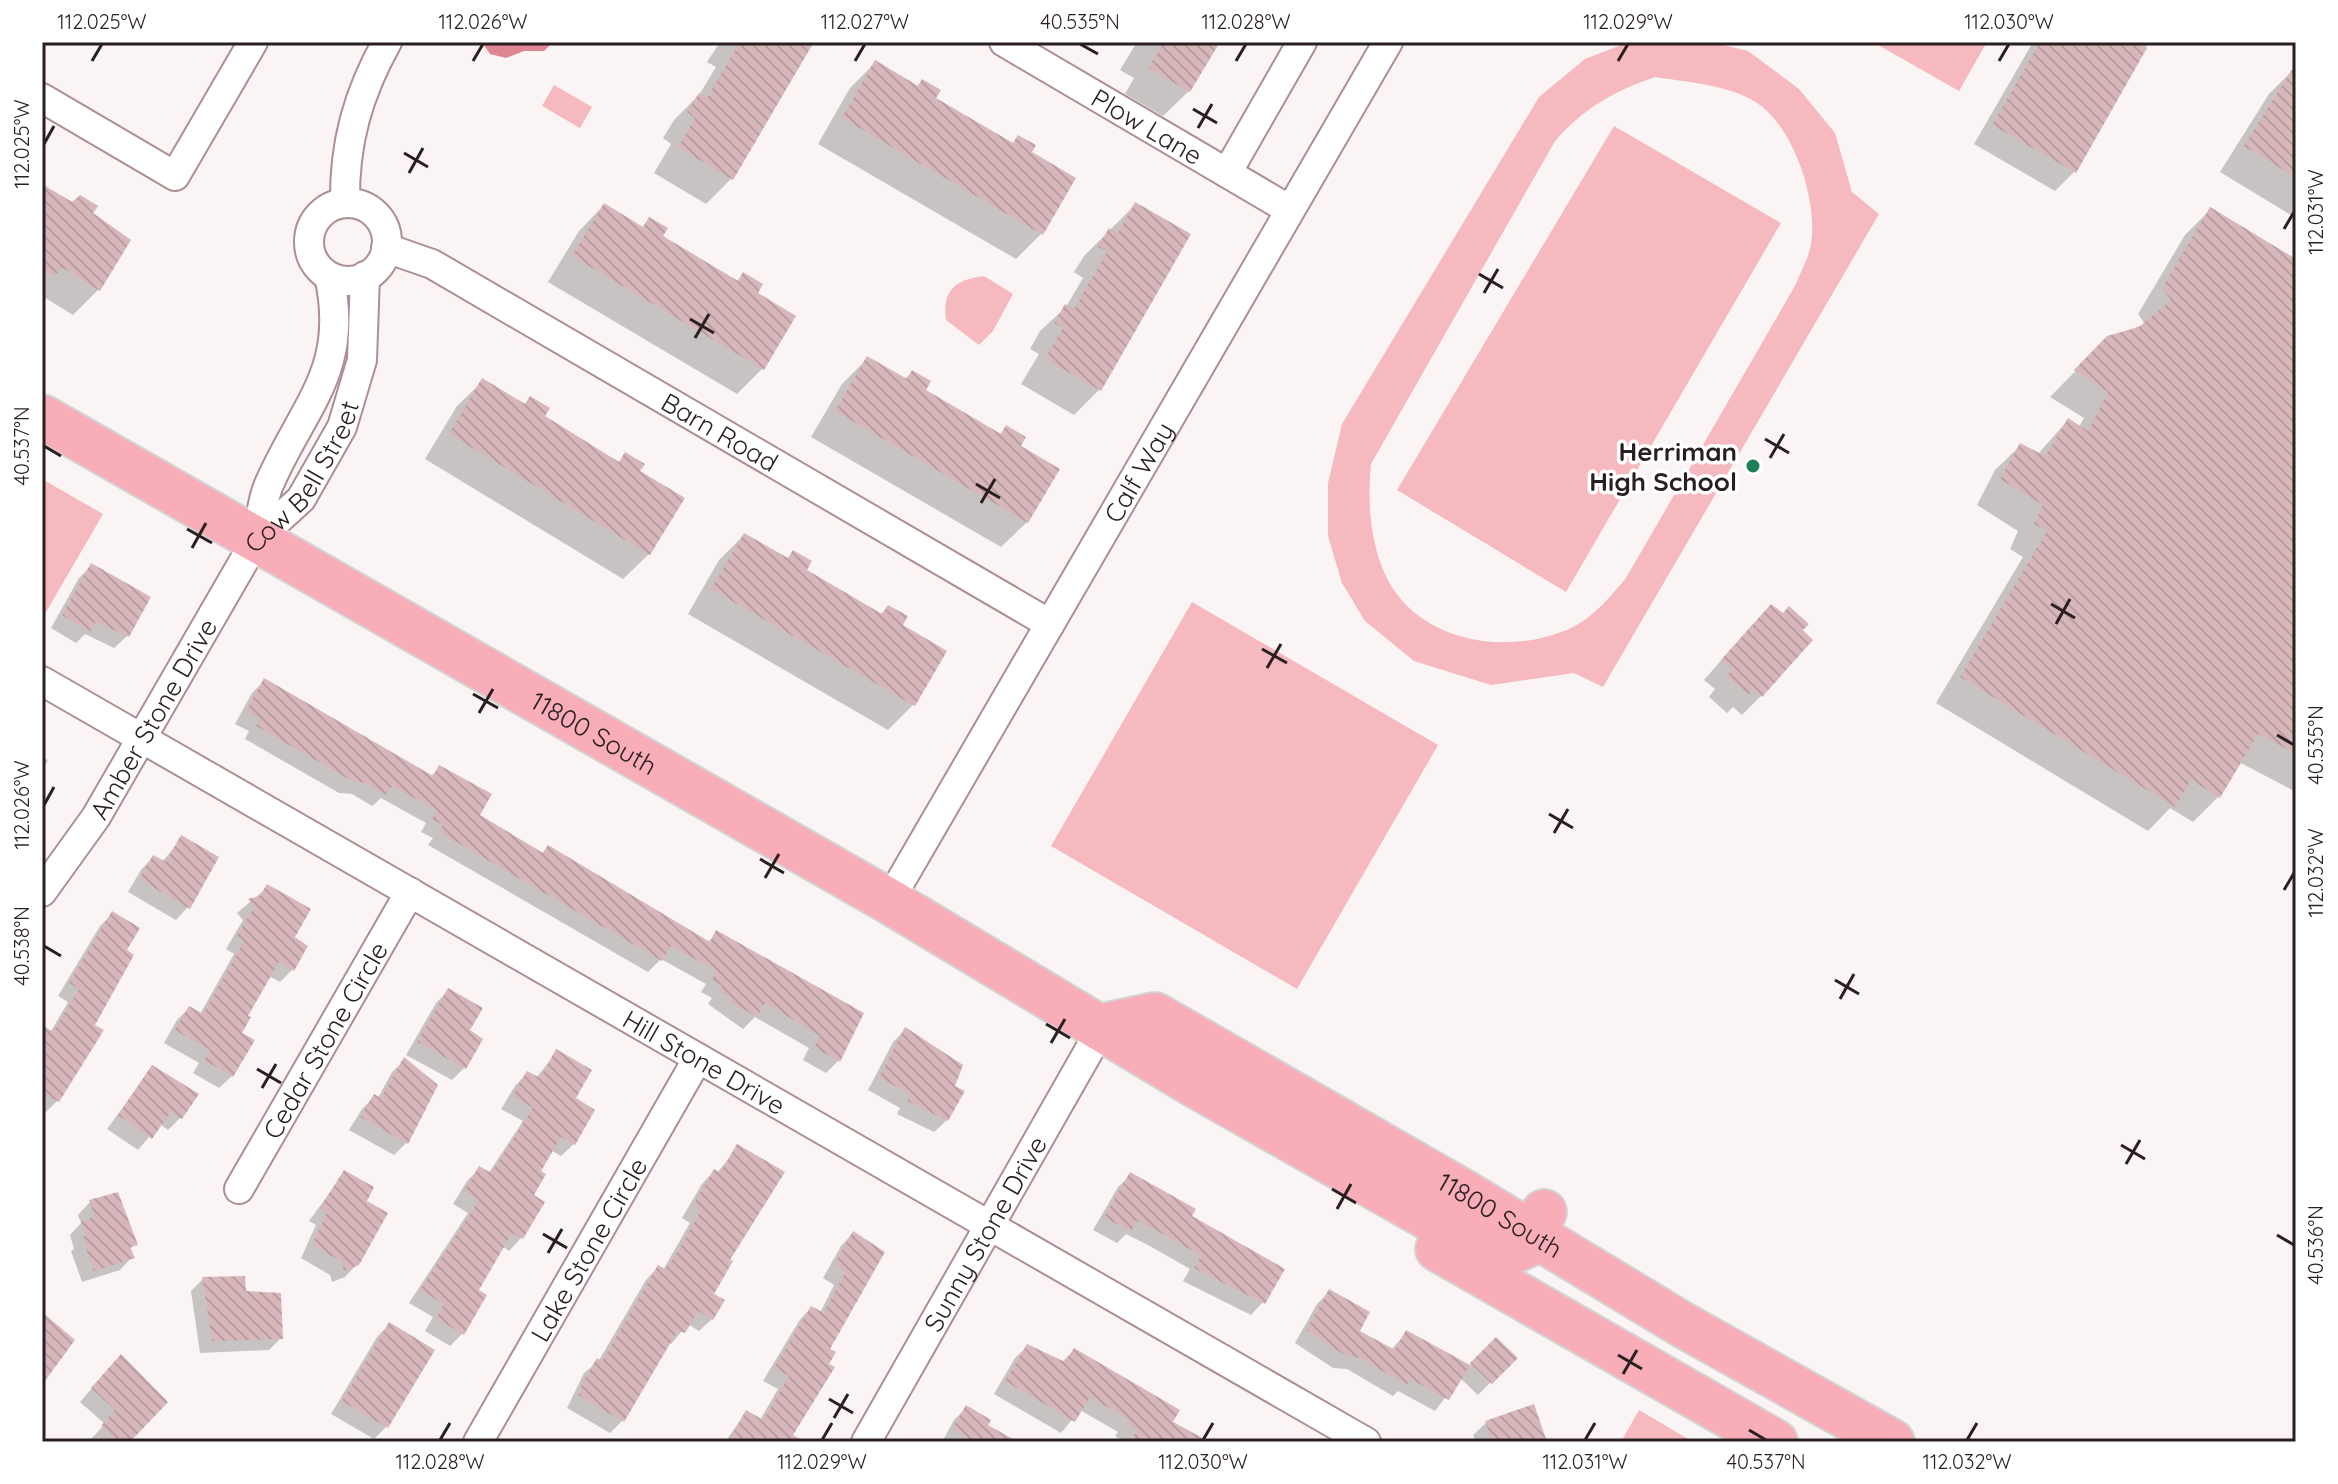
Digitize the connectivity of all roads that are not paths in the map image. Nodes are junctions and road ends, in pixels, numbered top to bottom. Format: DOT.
graph roads {
  1 [pos="253,42"];
  2 [pos="387,42"];
  3 [pos="1004,42"];
  4 [pos="1302,42"];
  5 [pos="1388,42"];
  6 [pos="42,98"];
  7 [pos="1227,173"];
  8 [pos="345,203"];
  9 [pos="1290,210"];
  10 [pos="386,248"];
  11 [pos="329,276"];
  12 [pos="365,276"];
  13 [pos="42,417"];
  14 [pos="256,540"];
  15 [pos="1050,624"];
  16 [pos="42,681"];
  17 [pos="142,739"];
  18 [pos="42,892"];
  19 [pos="410,892"];
  20 [pos="889,901"];
  21 [pos="1103,1026"];
  22 [pos="698,1058"];
  23 [pos="239,1189"];
  24 [pos="1538,1223"];
  25 [pos="991,1227"];
  26 [pos="1683,1325"];
  27 [pos="478,1442"];
  28 [pos="866,1442"];
  29 [pos="1366,1442"];
  30 [pos="1775,1442"];
  31 [pos="1800,1442"];
  32 [pos="1892,1442"];
  1 -- 6 [label="street"];
  2 -- 8 [label="street"];
  3 -- 7 [label="street, Plow Lane"];
  4 -- 7 [label="street"];
  5 -- 9 [label="street, Calf Way"];
  7 -- 9 [label="street, Plow Lane"];
  8 -- 10 [label="street"];
  8 -- 11 [label="street"];
  9 -- 15 [label="street, Calf Way"];
  10 -- 12 [label="street"];
  10 -- 15 [label="street, Barn Road"];
  11 -- 12 [label="street"];
  11 -- 14 [label="street, Cow Bell Street"];
  12 -- 14 [label="street, Cow Bell Street"];
  13 -- 14 [label="main road, 11800 South"];
  14 -- 17 [label="street, Amber Stone Drive"];
  14 -- 20 [label="main road, 11800 South"];
  15 -- 20 [label="street, Calf Way"];
  16 -- 17 [label="street, Hill Stone Drive"];
  17 -- 18 [label="street, Amber Stone Drive"];
  17 -- 19 [label="street, Hill Stone Drive"];
  19 -- 22 [label="street, Hill Stone Drive"];
  19 -- 23 [label="street, Cedar Stone Circle"];
  20 -- 21 [label="main road, 11800 South"];
  21 -- 24 [label="main road, 11800 South"];
  21 -- 24 [label="main road"];
  21 -- 25 [label="street, Sunny Stone Drive"];
  21 -- 30 [label="main road, 11800 South"];
  22 -- 25 [label="street, Hill Stone Drive"];
  22 -- 27 [label="street, Lake Stone Circle"];
  24 -- 26 [label="main road, 11800 South"];
  25 -- 28 [label="street, Sunny Stone Drive"];
  25 -- 29 [label="street, Hill Stone Drive"];
  26 -- 31 [label="main road"];
  26 -- 32 [label="main road, 11800 South"];
}
